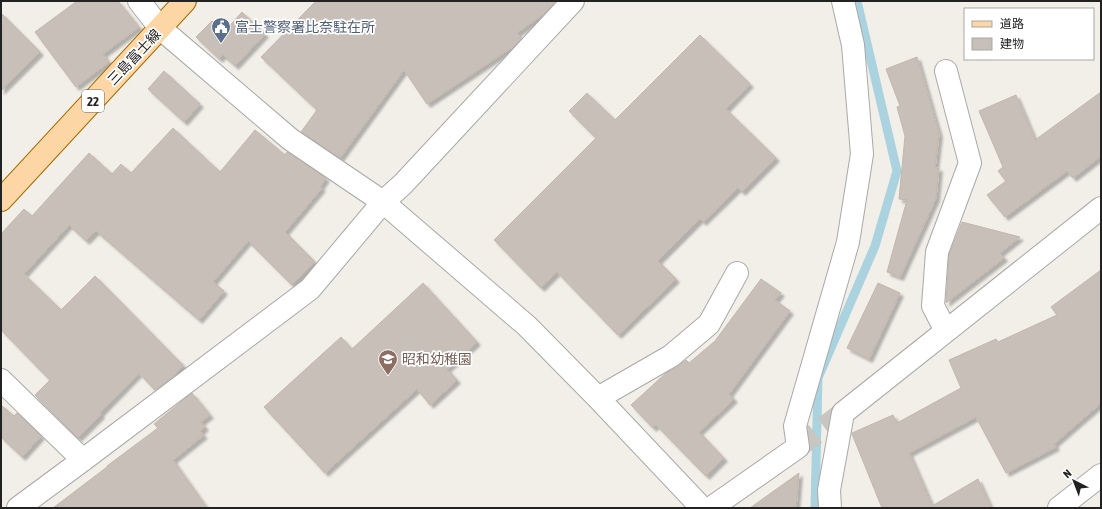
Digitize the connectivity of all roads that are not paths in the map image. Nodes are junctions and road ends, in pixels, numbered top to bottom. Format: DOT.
graph roads {
  1 [pos="139,1"];
  2 [pos="184,1"];
  3 [pos="573,1"];
  4 [pos="843,1"];
  5 [pos="160,28"];
  6 [pos="946,71"];
  7 [pos="1,200"];
  8 [pos="383,202"];
  9 [pos="1101,208"];
  10 [pos="737,273"];
  11 [pos="946,330"];
  12 [pos="1,380"];
  13 [pos="598,398"];
  14 [pos="83,460"];
  15 [pos="1101,475"];
  16 [pos="1077,501"];
  17 [pos="18,508"];
  18 [pos="702,508"];
  19 [pos="711,508"];
  20 [pos="830,508"];
  21 [pos="1059,508"];
  1 -- 5 [label="street"];
  2 -- 5 [label="main road, 三島富士線 / 22"];
  3 -- 8 [label="street"];
  4 -- 19 [label="street"];
  5 -- 7 [label="main road, 三島富士線 / 22"];
  5 -- 8 [label="street"];
  6 -- 11 [label="street"];
  8 -- 13 [label="street"];
  8 -- 14 [label="street"];
  9 -- 11 [label="street"];
  10 -- 13 [label="street"];
  11 -- 20 [label="street"];
  12 -- 14 [label="street"];
  13 -- 18 [label="street"];
  14 -- 17 [label="street"];
  15 -- 16 [label="street"];
  16 -- 21 [label="street"];
}
